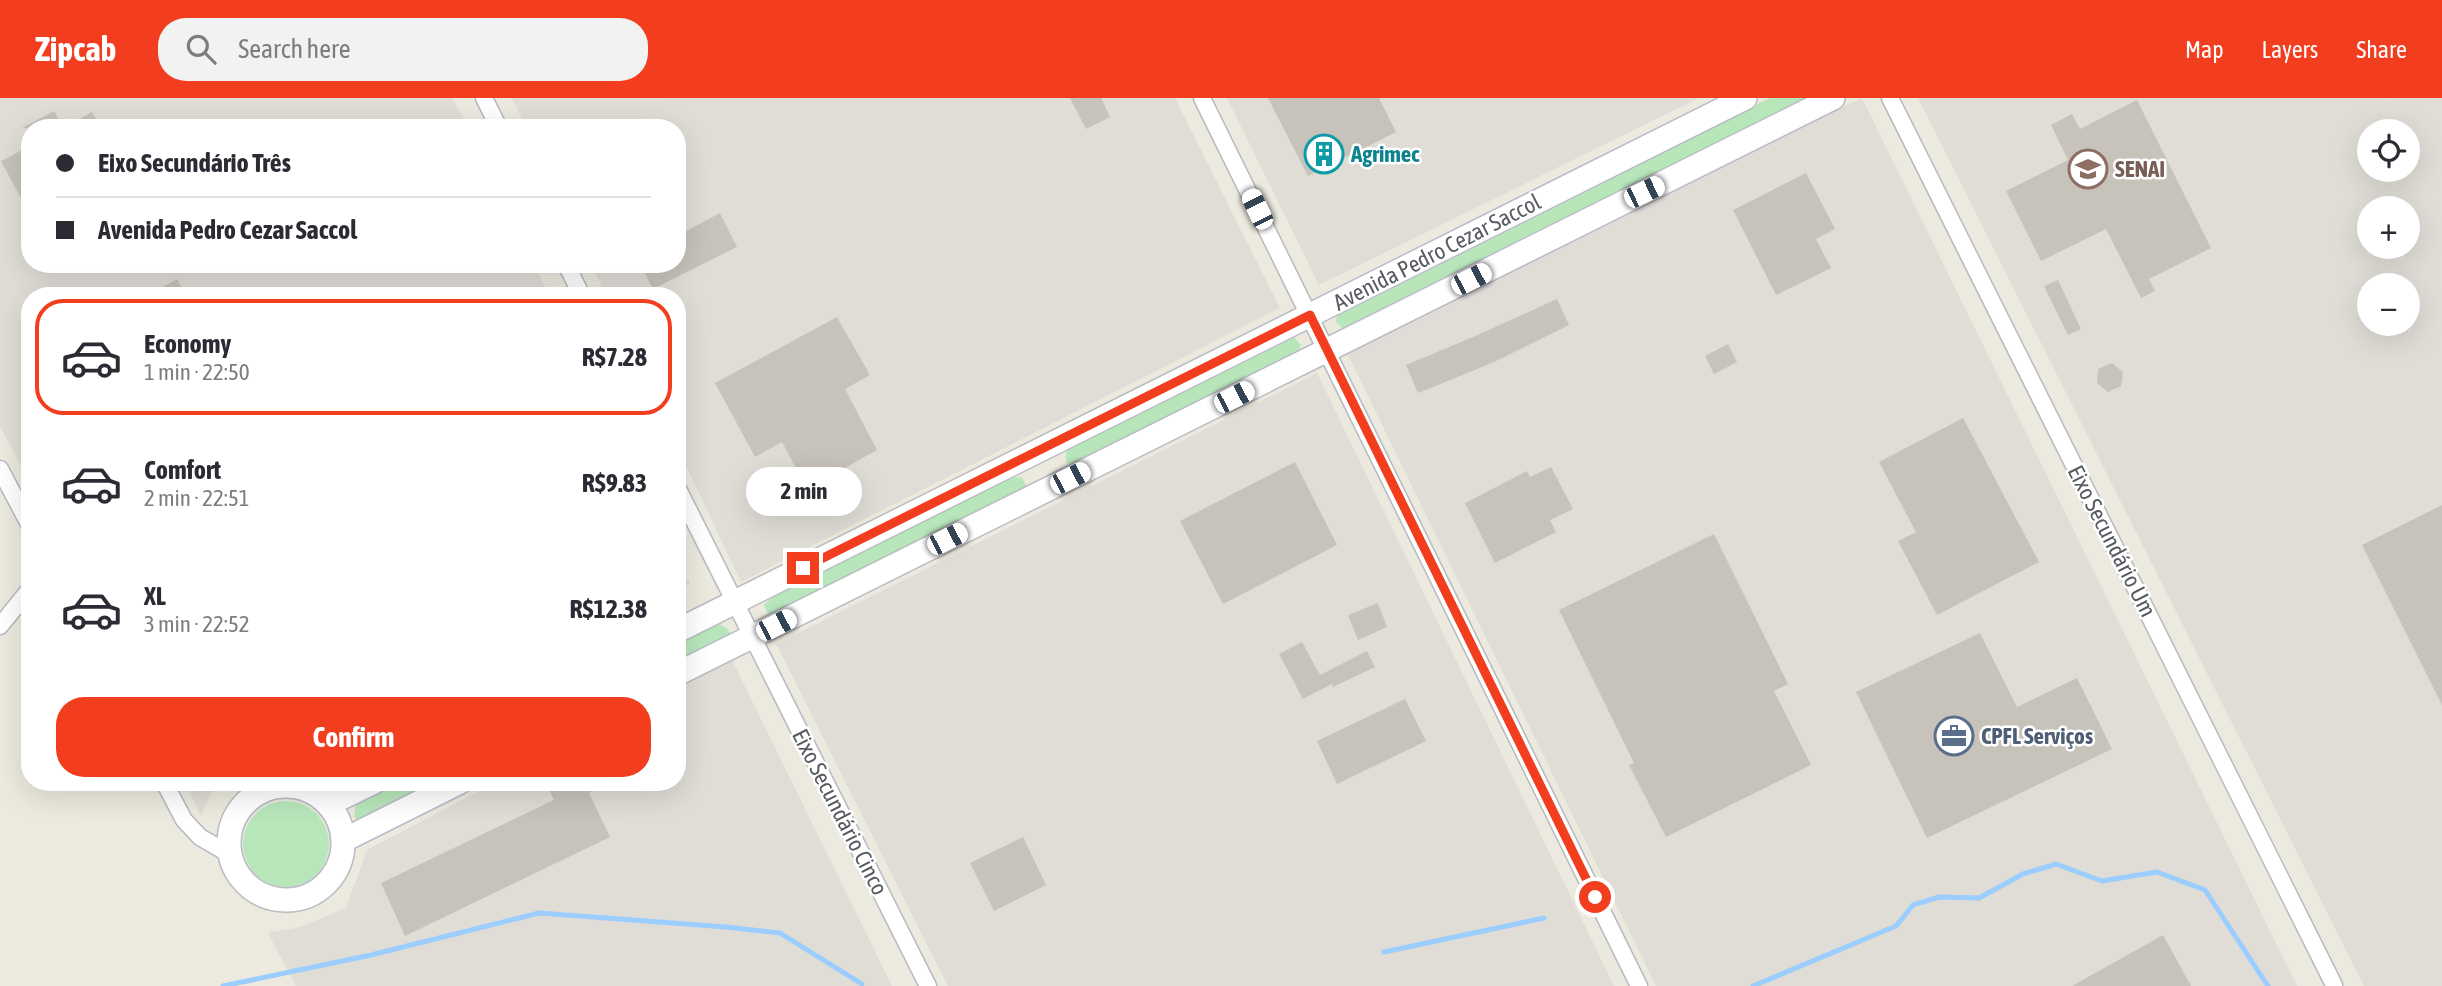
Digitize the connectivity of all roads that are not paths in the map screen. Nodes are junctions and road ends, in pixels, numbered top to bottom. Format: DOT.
graph roads {
  1 [pos="484,98"];
  2 [pos="1202,98"];
  3 [pos="1745,98"];
  4 [pos="1833,98"];
  5 [pos="1890,98"];
  6 [pos="494,119"];
  7 [pos="1310,315"];
  8 [pos="1327,350"];
  9 [pos="0,469"];
  10 [pos="686,505"];
  11 [pos="21,509"];
  12 [pos="21,600"];
  13 [pos="734,602"];
  14 [pos="0,626"];
  15 [pos="686,626"];
  16 [pos="752,637"];
  17 [pos="686,670"];
  18 [pos="169,791"];
  19 [pos="264,791"];
  20 [pos="309,791"];
  21 [pos="356,791"];
  22 [pos="442,791"];
  23 [pos="329,804"];
  24 [pos="344,841"];
  25 [pos="229,854"];
  26 [pos="2334,985"];
  27 [pos="928,986"];
  28 [pos="1639,986"];
  1 -- 6 [label="street"];
  2 -- 7 [label="street"];
  3 -- 7 [label="street, Avenida Pedro Cezar Saccol"];
  4 -- 8 [label="street, Avenida Pedro Cezar Saccol"];
  5 -- 26 [label="street, Eixo Secundário Um"];
  7 -- 8 [label="street"];
  7 -- 13 [label="street, Avenida Pedro Cezar Saccol"];
  8 -- 16 [label="street, Avenida Pedro Cezar Saccol"];
  8 -- 28 [label="street"];
  9 -- 11 [label="street"];
  10 -- 13 [label="street, Eixo Secundário Cinco"];
  12 -- 14 [label="street"];
  13 -- 15 [label="street, Avenida Pedro Cezar Saccol"];
  13 -- 16 [label="street, Eixo Secundário Cinco"];
  16 -- 17 [label="street, Avenida Pedro Cezar Saccol"];
  16 -- 27 [label="street, Eixo Secundário Cinco"];
  18 -- 25 [label="street"];
  19 -- 25 [label="street"];
  20 -- 23 [label="street"];
  21 -- 23 [label="street"];
  22 -- 24 [label="street"];
  23 -- 24 [label="street"];
  24 -- 25 [label="street"];
}
